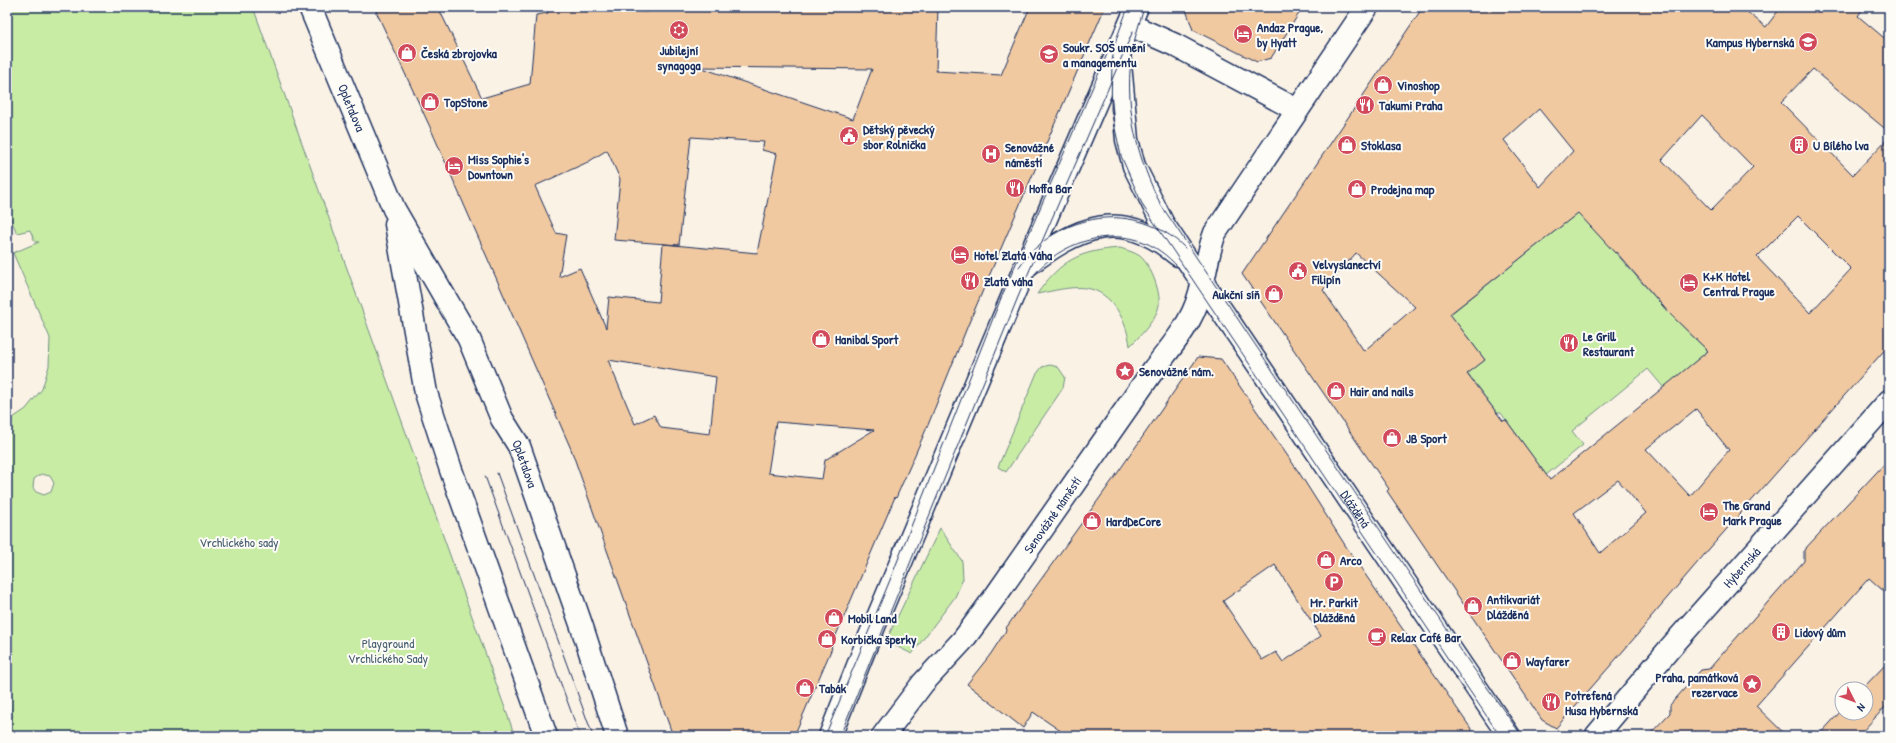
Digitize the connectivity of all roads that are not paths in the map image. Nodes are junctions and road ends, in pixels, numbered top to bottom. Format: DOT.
graph roads {
  1 [pos="310,7"];
  2 [pos="1367,7"];
  3 [pos="1134,16"];
  4 [pos="1119,53"];
  5 [pos="1297,110"];
  6 [pos="394,209"];
  7 [pos="1025,267"];
  8 [pos="1203,282"];
  9 [pos="1889,400"];
  10 [pos="546,736"];
  11 [pos="617,736"];
  12 [pos="830,736"];
  13 [pos="883,736"];
  14 [pos="1509,736"];
  15 [pos="1596,736"];
  1 -- 6 [label="street, Opletalova"];
  2 -- 5 [label="street, Senovážné náměstí"];
  3 -- 4 [label="street"];
  3 -- 5 [label="street"];
  4 -- 7 [label="street"];
  4 -- 8 [label="street"];
  5 -- 8 [label="street, Senovážné náměstí"];
  6 -- 10 [label="street, Opletalova"];
  6 -- 11 [label="street, Opletalova"];
  7 -- 8 [label="street"];
  7 -- 12 [label="street"];
  8 -- 13 [label="street, Senovážné náměstí"];
  8 -- 14 [label="street, Dlážděná"];
  9 -- 15 [label="street, Hybernská"];
}
